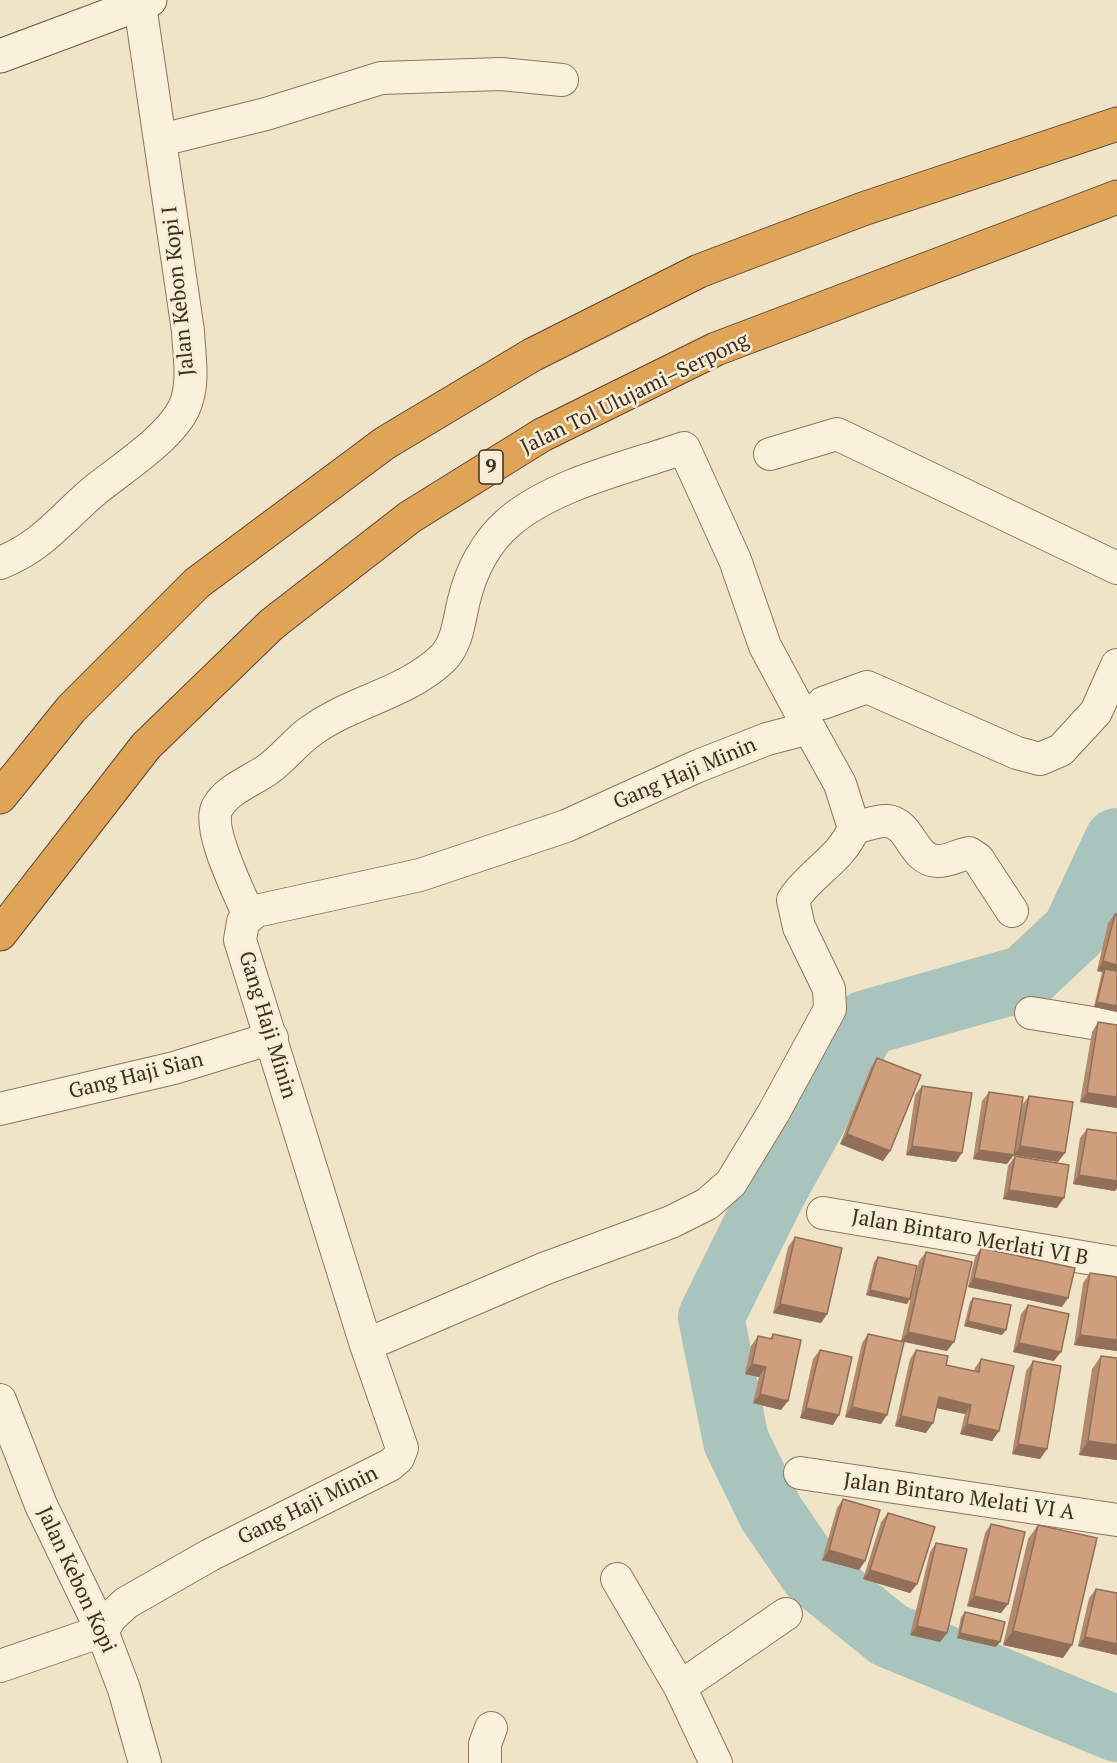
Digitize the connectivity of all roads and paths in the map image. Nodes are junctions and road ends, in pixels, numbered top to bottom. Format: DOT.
graph roads {
  1 [pos="145,2"];
  2 [pos="0,56"];
  3 [pos="562,80"];
  4 [pos="1117,124"];
  5 [pos="160,140"];
  6 [pos="1117,197"];
  7 [pos="770,454"];
  8 [pos="1,558"];
  9 [pos="1117,568"];
  10 [pos="1117,665"];
  11 [pos="816,716"];
  12 [pos="0,797"];
  13 [pos="854,828"];
  14 [pos="1012,911"];
  15 [pos="249,916"];
  16 [pos="0,934"];
  17 [pos="1031,1013"];
  18 [pos="1117,1027"];
  19 [pos="272,1038"];
  20 [pos="0,1109"];
  21 [pos="823,1213"];
  22 [pos="1117,1263"];
  23 [pos="366,1345"];
  24 [pos="0,1400"];
  25 [pos="800,1473"];
  26 [pos="1117,1520"];
  27 [pos="617,1579"];
  28 [pos="786,1614"];
  29 [pos="102,1631"];
  30 [pos="0,1665"];
  31 [pos="680,1687"];
  32 [pos="491,1728"];
  33 [pos="145,1763"];
  34 [pos="485,1763"];
  35 [pos="716,1763"];
  1 -- 2 [label="main road"];
  1 -- 5 [label="street, Jalan Kebon Kopi I"];
  3 -- 5 [label="street"];
  4 -- 12 [label="highway"];
  5 -- 8 [label="street, Jalan Kebon Kopi I"];
  6 -- 16 [label="highway, Jalan Tol Ulujami–Serpong / 9"];
  7 -- 9 [label="street"];
  10 -- 11 [label="street, Gang Haji Minin"];
  11 -- 13 [label="street"];
  11 -- 15 [label="street, Gang Haji Minin"];
  11 -- 15 [label="street"];
  13 -- 14 [label="street"];
  13 -- 23 [label="street"];
  15 -- 19 [label="street, Gang Haji Minin"];
  17 -- 18 [label="street"];
  19 -- 20 [label="street, Gang Haji Sian"];
  19 -- 23 [label="street, Gang Haji Minin"];
  21 -- 22 [label="street, Jalan Bintaro Merlati VI B"];
  23 -- 29 [label="street, Gang Haji Minin"];
  24 -- 29 [label="street, Jalan Kebon Kopi"];
  25 -- 26 [label="street, Jalan Bintaro Melati VI A"];
  27 -- 31 [label="street"];
  28 -- 31 [label="street"];
  29 -- 30 [label="street"];
  29 -- 33 [label="street, Jalan Kebon Kopi"];
  31 -- 35 [label="street"];
  32 -- 34 [label="street"];
}
